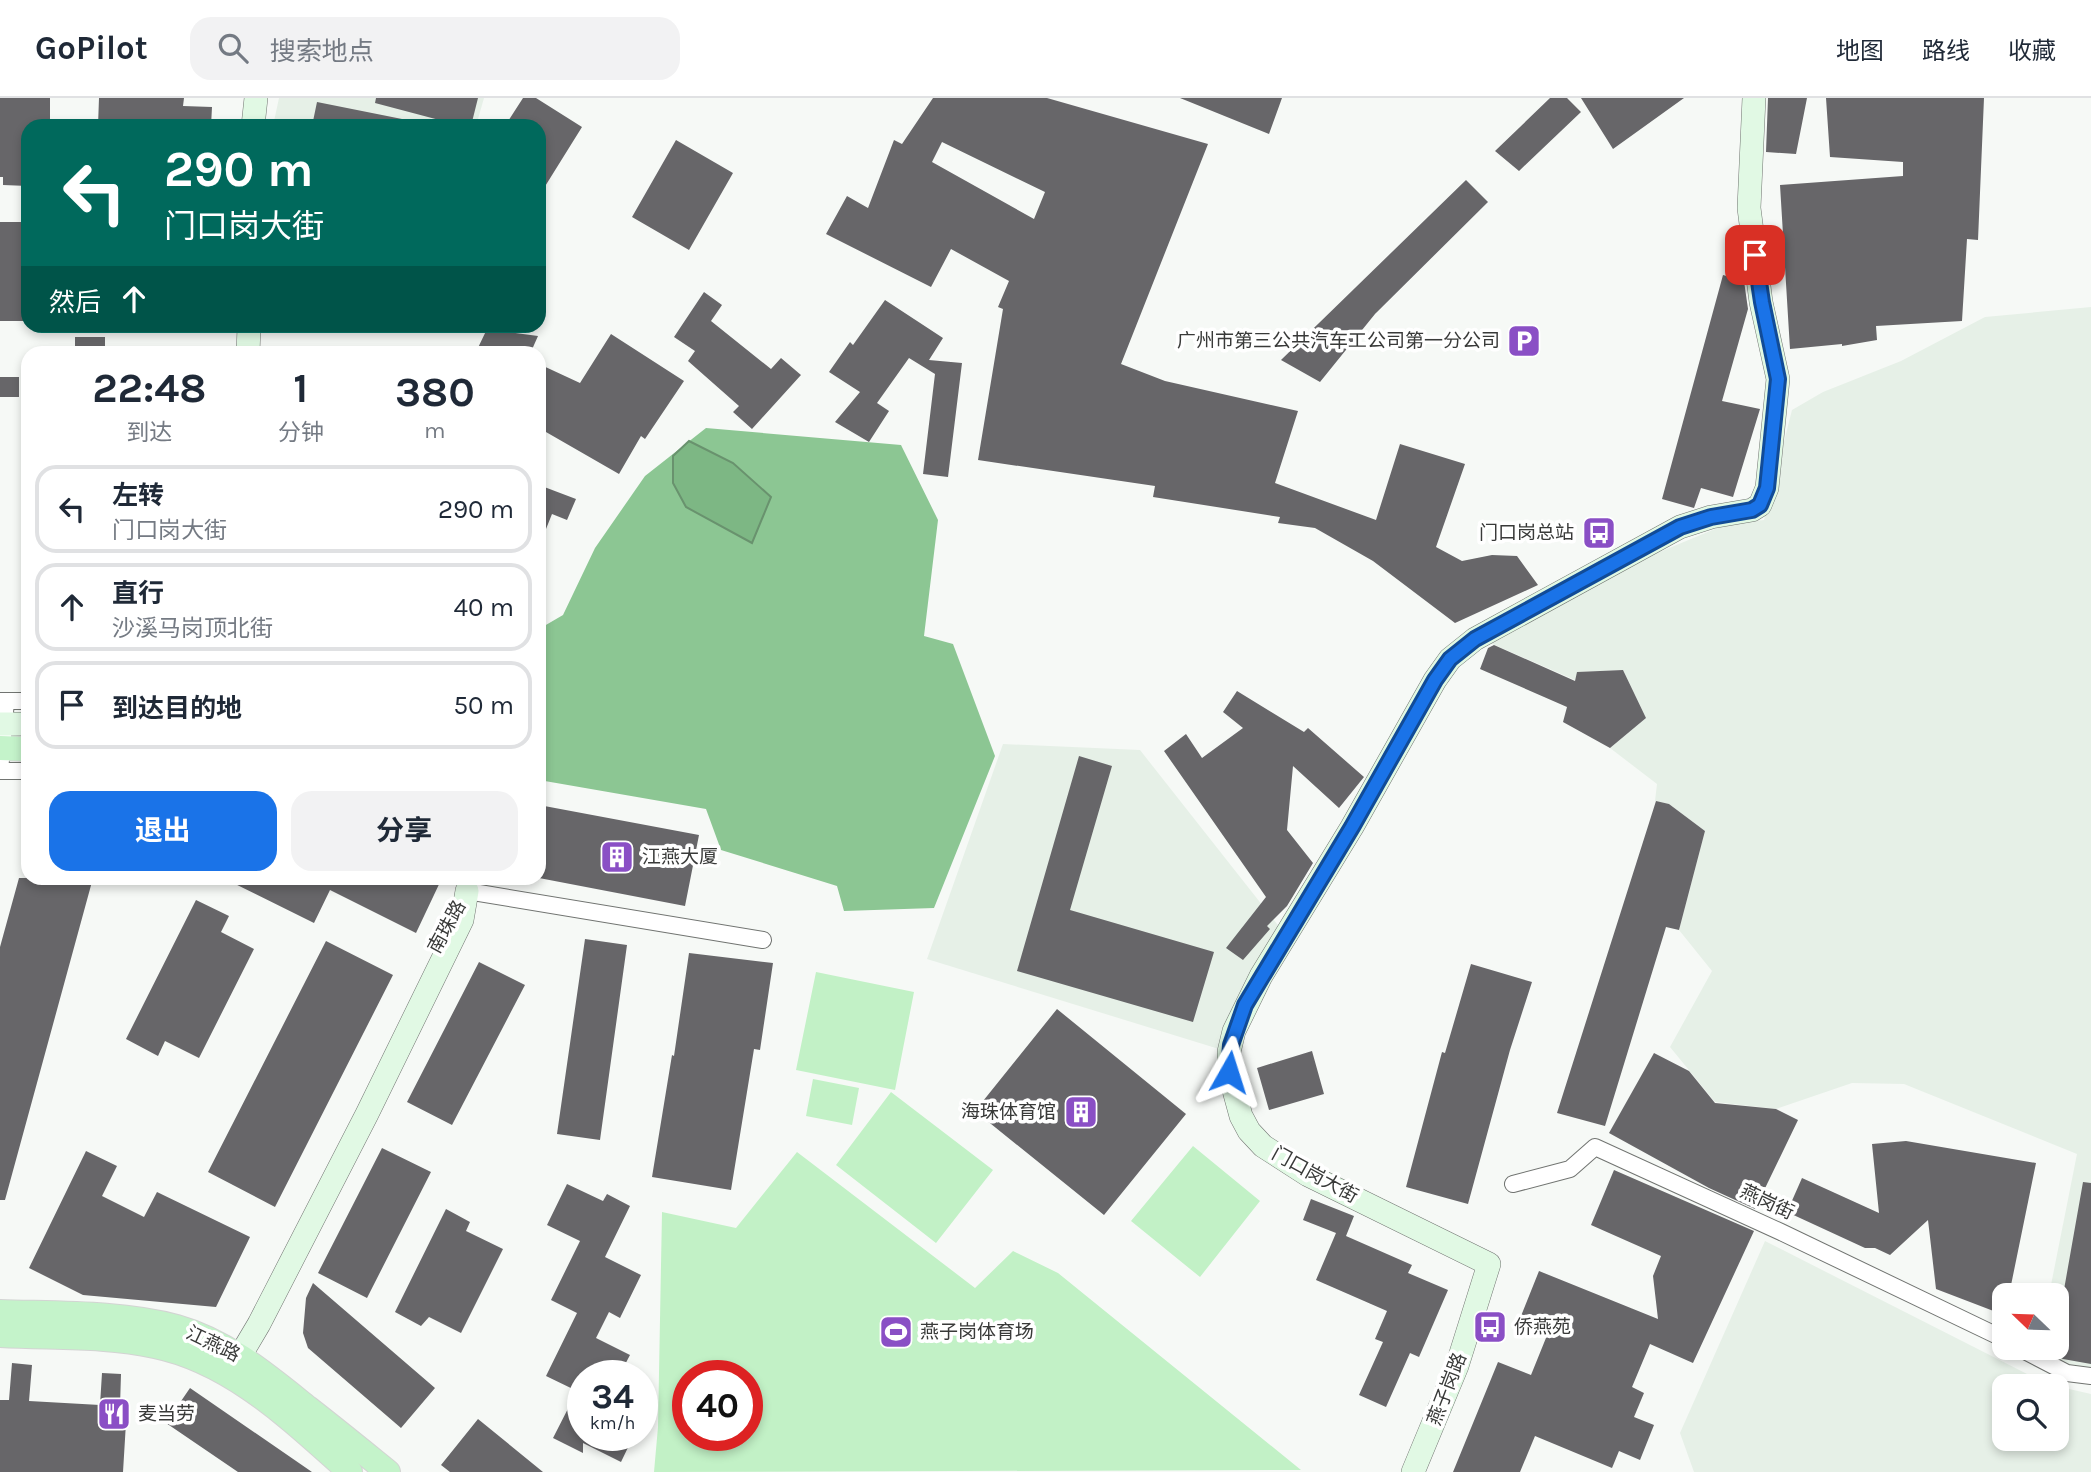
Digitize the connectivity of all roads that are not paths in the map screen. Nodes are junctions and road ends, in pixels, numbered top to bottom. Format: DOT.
graph roads {
  1 [pos="256,98"];
  2 [pos="1754,98"];
  3 [pos="254,119"];
  4 [pos="3,701"];
  5 [pos="21,701"];
  6 [pos="21,730"];
  7 [pos="1,748"];
  8 [pos="21,749"];
  9 [pos="21,765"];
  10 [pos="468,885"];
  11 [pos="762,940"];
  12 [pos="1513,1184"];
  13 [pos="1489,1264"];
  14 [pos="0,1312"];
  15 [pos="1992,1333"];
  16 [pos="0,1335"];
  17 [pos="232,1359"];
  18 [pos="2042,1360"];
  19 [pos="2091,1376"];
  20 [pos="350,1472"];
  21 [pos="388,1472"];
  22 [pos="1413,1472"];
  1 -- 3 [label="street"];
  2 -- 13 [label="street, 门口岗大街"];
  4 -- 5 [label="street"];
  4 -- 7 [label="street"];
  6 -- 7 [label="street"];
  7 -- 8 [label="main road"];
  7 -- 9 [label="street"];
  10 -- 11 [label="street"];
  10 -- 17 [label="street, 南珠路"];
  12 -- 15 [label="street, 燕岗街"];
  13 -- 22 [label="street, 燕子岗路"];
  14 -- 17 [label="main road, 江燕路"];
  16 -- 17 [label="main road, 江燕路"];
  17 -- 20 [label="main road, 江燕路"];
  17 -- 21 [label="main road, 江燕路"];
  18 -- 19 [label="street"];
}
